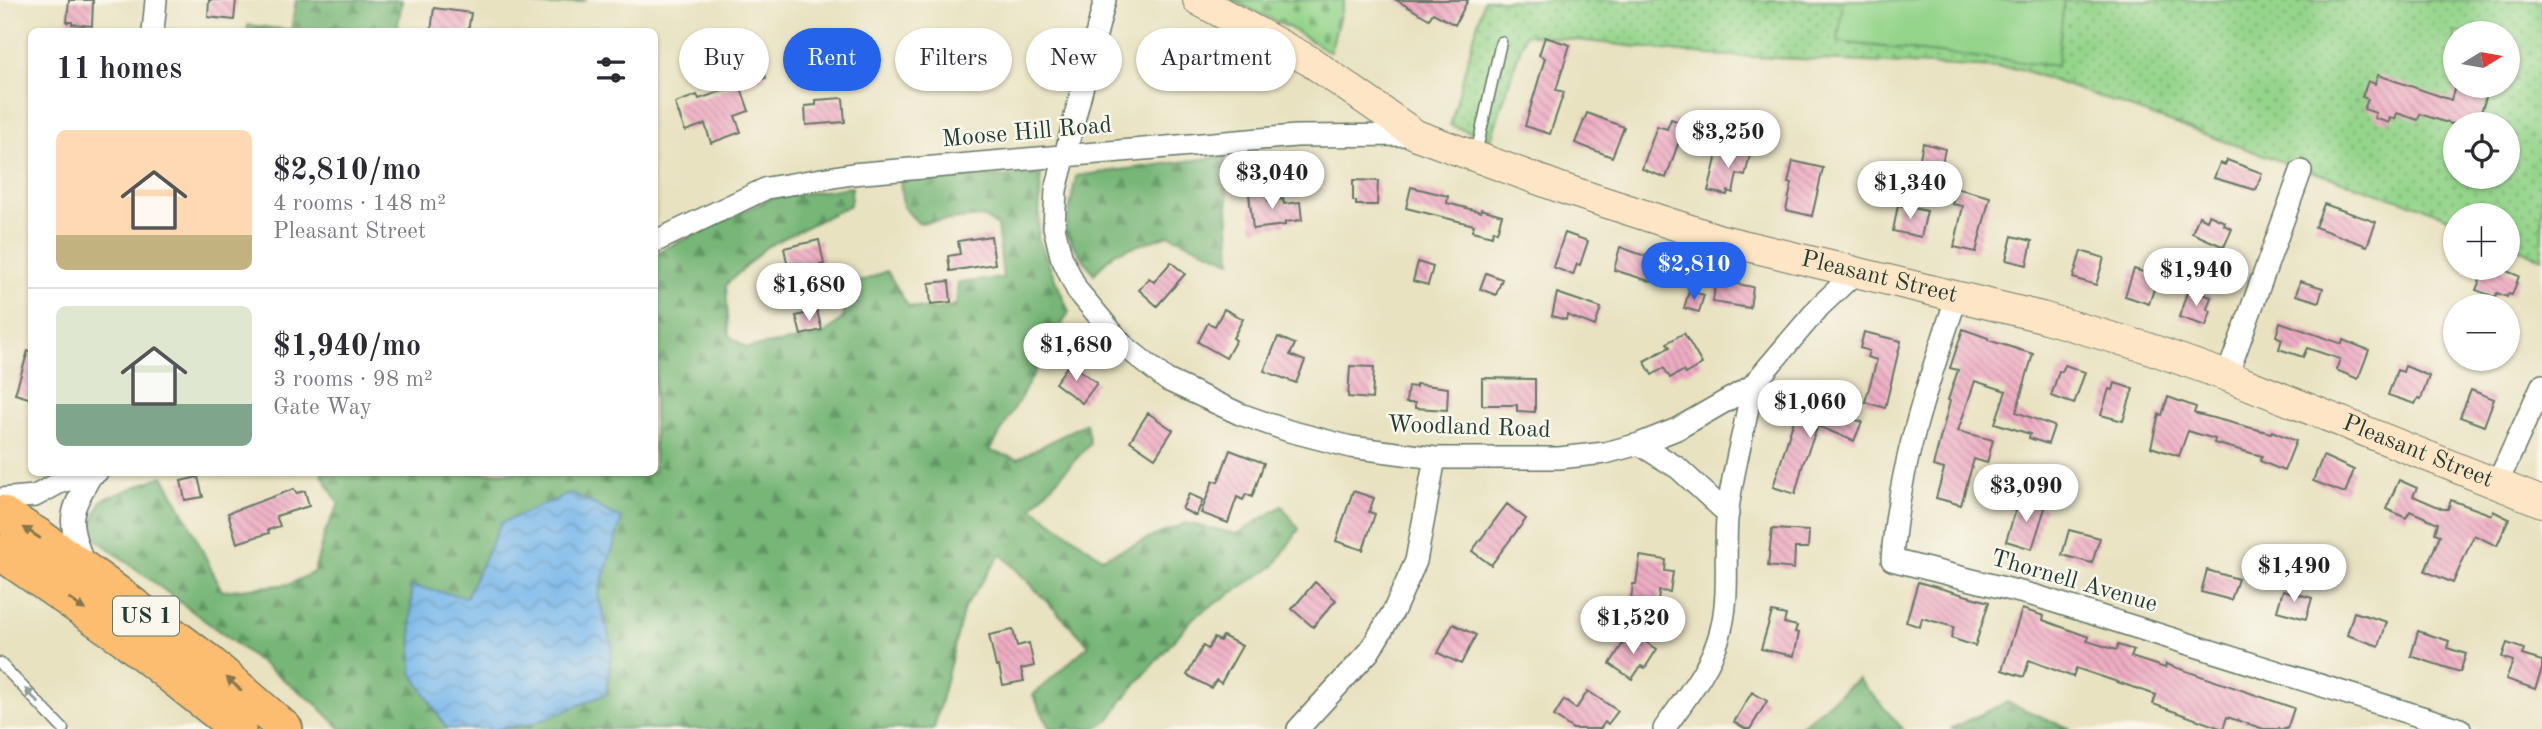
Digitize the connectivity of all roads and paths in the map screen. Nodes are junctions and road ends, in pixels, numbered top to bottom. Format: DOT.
graph roads {
  1 [pos="156,0"];
  2 [pos="1105,0"];
  3 [pos="1198,0"];
  4 [pos="153,28"];
  5 [pos="1501,42"];
  6 [pos="1416,135"];
  7 [pos="1475,156"];
  8 [pos="1063,158"];
  9 [pos="2301,172"];
  10 [pos="658,240"];
  11 [pos="1856,272"];
  12 [pos="1957,296"];
  13 [pos="2227,376"];
  14 [pos="2542,385"];
  15 [pos="1752,386"];
  16 [pos="1639,444"];
  17 [pos="1435,458"];
  18 [pos="84,476"];
  19 [pos="92,476"];
  20 [pos="2497,484"];
  21 [pos="0,499"];
  22 [pos="2542,502"];
  23 [pos="0,513"];
  24 [pos="1728,514"];
  25 [pos="0,552"];
  26 [pos="86,569"];
  27 [pos="0,663"];
  28 [pos="63,729"];
  29 [pos="238,729"];
  30 [pos="285,729"];
  31 [pos="1298,729"];
  32 [pos="1664,729"];
  33 [pos="2460,729"];
  1 -- 4 [label="street"];
  2 -- 8 [label="street, Woodland Road"];
  3 -- 6 [label="street, Pleasant Street"];
  5 -- 7 [label="lane"];
  6 -- 7 [label="street, Pleasant Street"];
  6 -- 8 [label="street, Moose Hill Road"];
  7 -- 11 [label="street, Pleasant Street"];
  8 -- 10 [label="street, Moose Hill Road"];
  8 -- 17 [label="street, Woodland Road"];
  9 -- 13 [label="street"];
  11 -- 12 [label="street, Pleasant Street"];
  11 -- 15 [label="street, Woodland Road"];
  12 -- 13 [label="street, Pleasant Street"];
  12 -- 33 [label="street, Thornell Avenue"];
  13 -- 20 [label="street, Pleasant Street"];
  14 -- 20 [label="street"];
  15 -- 16 [label="street, Woodland Road"];
  15 -- 24 [label="street"];
  16 -- 17 [label="street, Woodland Road"];
  16 -- 24 [label="street"];
  17 -- 31 [label="street"];
  18 -- 21 [label="street"];
  19 -- 26 [label="street"];
  20 -- 22 [label="street, Pleasant Street"];
  26 -- 23 [label="main road, US 1, one-way"];
  24 -- 32 [label="street"];
  25 -- 29 [label="main road, US 1, one-way"];
  30 -- 26 [label="main road, US 1, one-way"];
  28 -- 27 [label="lane, one-way"];
}
